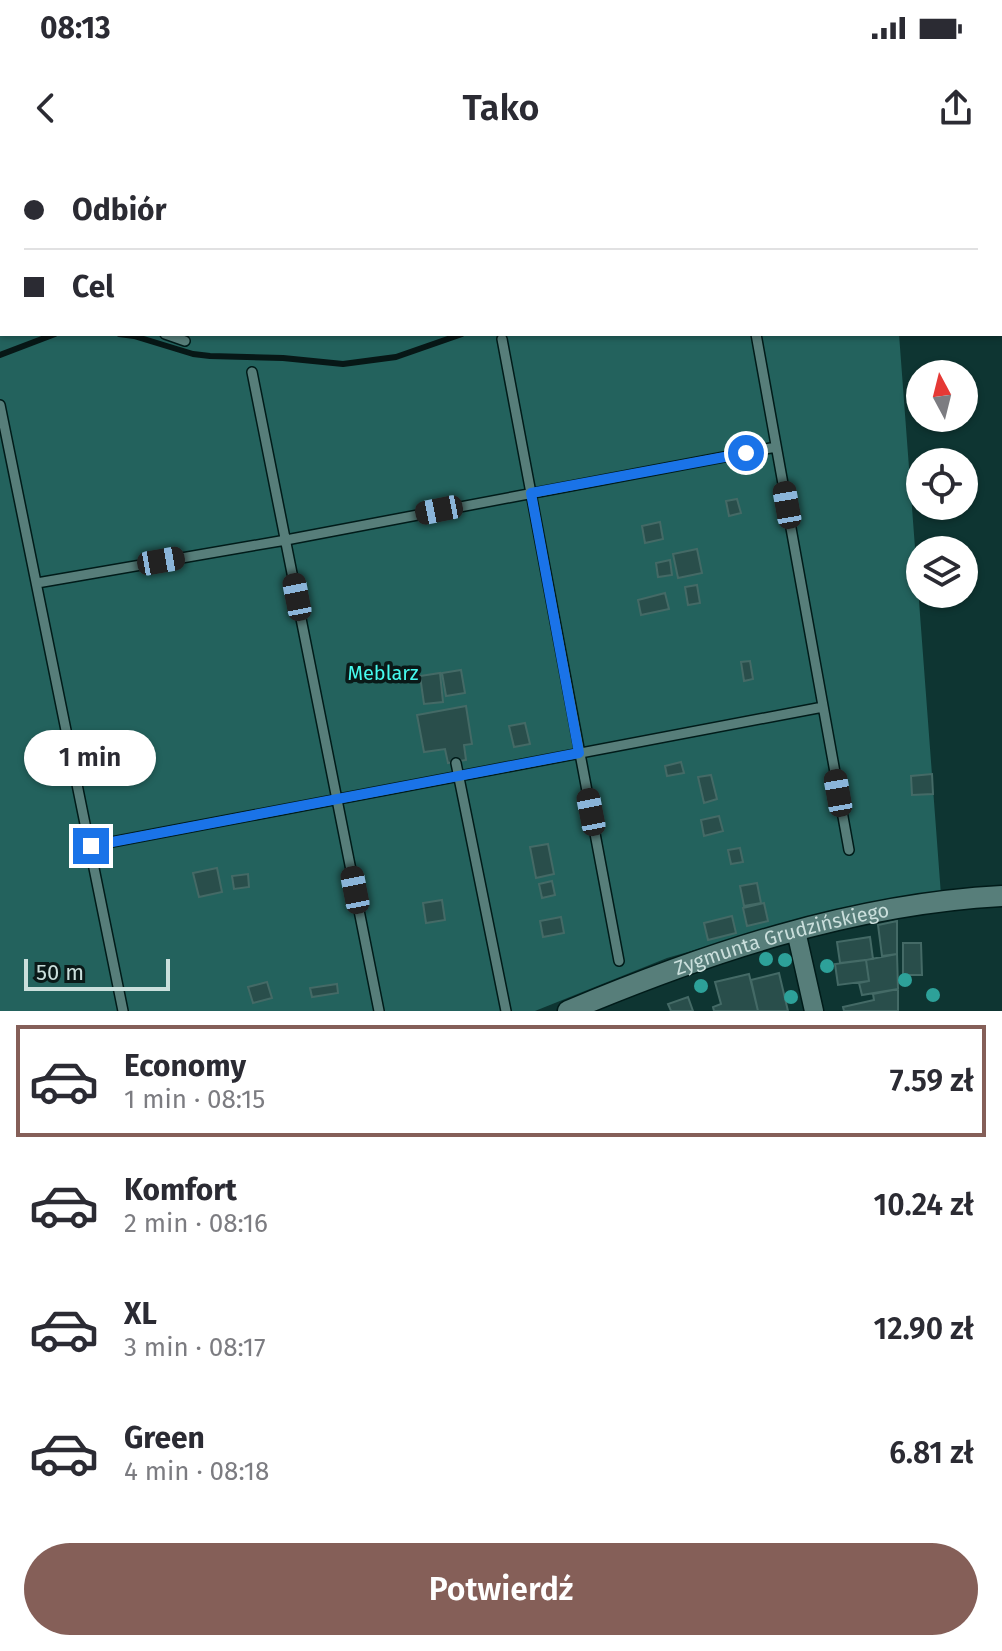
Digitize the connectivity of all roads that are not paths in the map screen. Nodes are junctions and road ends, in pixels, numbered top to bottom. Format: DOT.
graph roads {
  1 [pos="171,336"];
  2 [pos="756,336"];
  3 [pos="502,339"];
  4 [pos="185,341"];
  5 [pos="252,372"];
  6 [pos="0,405"];
  7 [pos="776,447"];
  8 [pos="531,493"];
  9 [pos="286,540"];
  10 [pos="37,583"];
  11 [pos="823,707"];
  12 [pos="579,753"];
  13 [pos="456,763"];
  14 [pos="458,775"];
  15 [pos="337,799"];
  16 [pos="91,846"];
  17 [pos="849,850"];
  18 [pos="1002,896"];
  19 [pos="796,931"];
  20 [pos="619,961"];
  21 [pos="123,1011"];
  22 [pos="379,1011"];
  23 [pos="506,1011"];
  24 [pos="568,1011"];
  25 [pos="814,1011"];
  1 -- 4 [label="lane"];
  2 -- 7 [label="lane"];
  3 -- 8 [label="lane"];
  5 -- 9 [label="lane"];
  6 -- 10 [label="lane"];
  7 -- 8 [label="lane"];
  7 -- 11 [label="lane"];
  8 -- 9 [label="lane"];
  8 -- 12 [label="lane"];
  9 -- 10 [label="lane"];
  9 -- 15 [label="lane"];
  10 -- 16 [label="lane"];
  11 -- 12 [label="lane"];
  11 -- 17 [label="lane"];
  12 -- 14 [label="lane"];
  12 -- 20 [label="lane"];
  13 -- 14 [label="lane"];
  14 -- 15 [label="lane"];
  14 -- 23 [label="lane"];
  15 -- 16 [label="lane"];
  15 -- 22 [label="lane"];
  16 -- 21 [label="lane"];
  18 -- 19 [label="street, Zygmunta Grudzińskiego"];
  19 -- 24 [label="street, Zygmunta Grudzińskiego"];
  19 -- 25 [label="street"];
}
